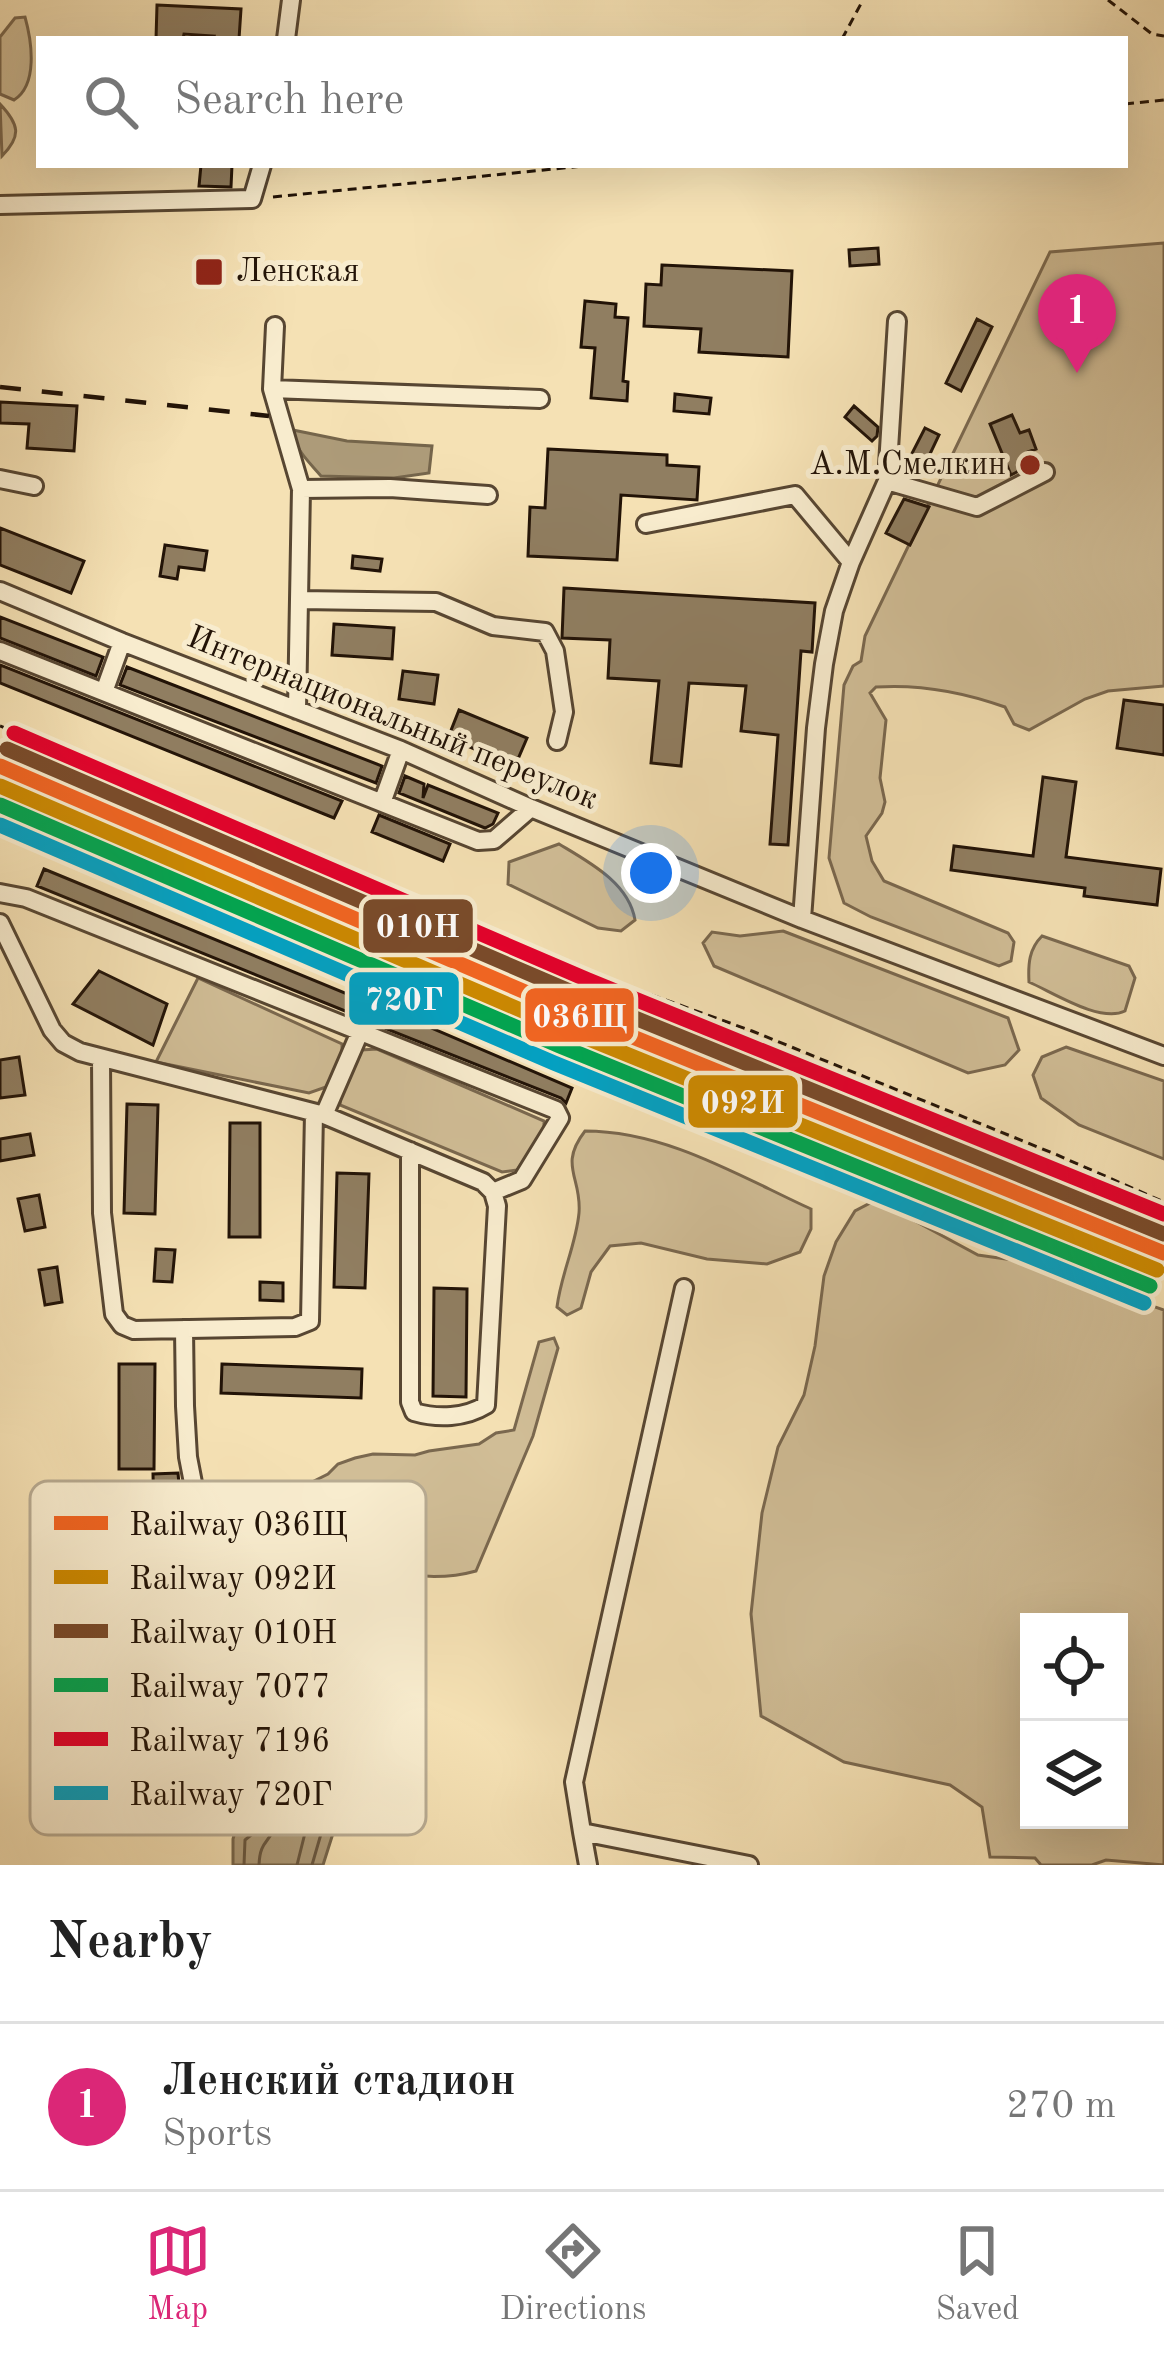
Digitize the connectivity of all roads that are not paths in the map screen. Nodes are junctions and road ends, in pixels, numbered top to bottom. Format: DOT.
graph roads {
  1 [pos="291,0"];
  2 [pos="286,36"];
  3 [pos="261,168"];
  4 [pos="0,205"];
  5 [pos="897,321"];
  6 [pos="275,326"];
  7 [pos="272,388"];
  8 [pos="539,399"];
  9 [pos="1045,472"];
  10 [pos="0,479"];
  11 [pos="887,481"];
  12 [pos="34,486"];
  13 [pos="301,489"];
  14 [pos="488,495"];
  15 [pos="646,524"];
  16 [pos="850,562"];
  17 [pos="0,591"];
  18 [pos="300,600"];
  19 [pos="122,642"];
  20 [pos="0,650"];
  21 [pos="104,692"];
  22 [pos="297,710"];
  23 [pos="557,741"];
  24 [pos="400,750"];
  25 [pos="382,802"];
  26 [pos="531,808"];
  27 [pos="0,892"];
  28 [pos="802,919"];
  29 [pos="0,923"];
  30 [pos="360,1032"];
  31 [pos="1164,1056"];
  32 [pos="101,1058"];
  33 [pos="319,1114"];
  34 [pos="410,1151"];
  35 [pos="493,1192"];
  36 [pos="684,1288"];
  37 [pos="184,1329"];
  38 [pos="193,1481"];
  39 [pos="582,1832"];
  40 [pos="588,1865"];
  41 [pos="749,1865"];
  1 -- 2 [label="street"];
  3 -- 4 [label="street"];
  5 -- 11 [label="street"];
  6 -- 7 [label="street"];
  7 -- 8 [label="street"];
  7 -- 13 [label="street"];
  9 -- 11 [label="street"];
  10 -- 12 [label="street"];
  11 -- 16 [label="street"];
  13 -- 14 [label="street"];
  13 -- 18 [label="street"];
  15 -- 16 [label="street"];
  16 -- 28 [label="street"];
  17 -- 19 [label="street, Интернациональный переулок"];
  18 -- 22 [label="street"];
  18 -- 23 [label="street"];
  19 -- 21 [label="street"];
  19 -- 22 [label="street, Интернациональный переулок"];
  20 -- 21 [label="street"];
  21 -- 25 [label="street"];
  22 -- 24 [label="street, Интернациональный переулок"];
  24 -- 25 [label="street"];
  24 -- 26 [label="street, Интернациональный переулок"];
  25 -- 26 [label="street"];
  26 -- 28 [label="street, Интернациональный переулок"];
  27 -- 30 [label="street"];
  28 -- 31 [label="street, Интернациональный переулок"];
  29 -- 32 [label="street"];
  30 -- 33 [label="street"];
  30 -- 35 [label="street"];
  32 -- 33 [label="street"];
  32 -- 37 [label="street"];
  33 -- 34 [label="street"];
  33 -- 37 [label="street"];
  34 -- 35 [label="street"];
  34 -- 35 [label="street"];
  36 -- 39 [label="street"];
  37 -- 38 [label="street"];
  39 -- 40 [label="street"];
  39 -- 41 [label="street"];
}
